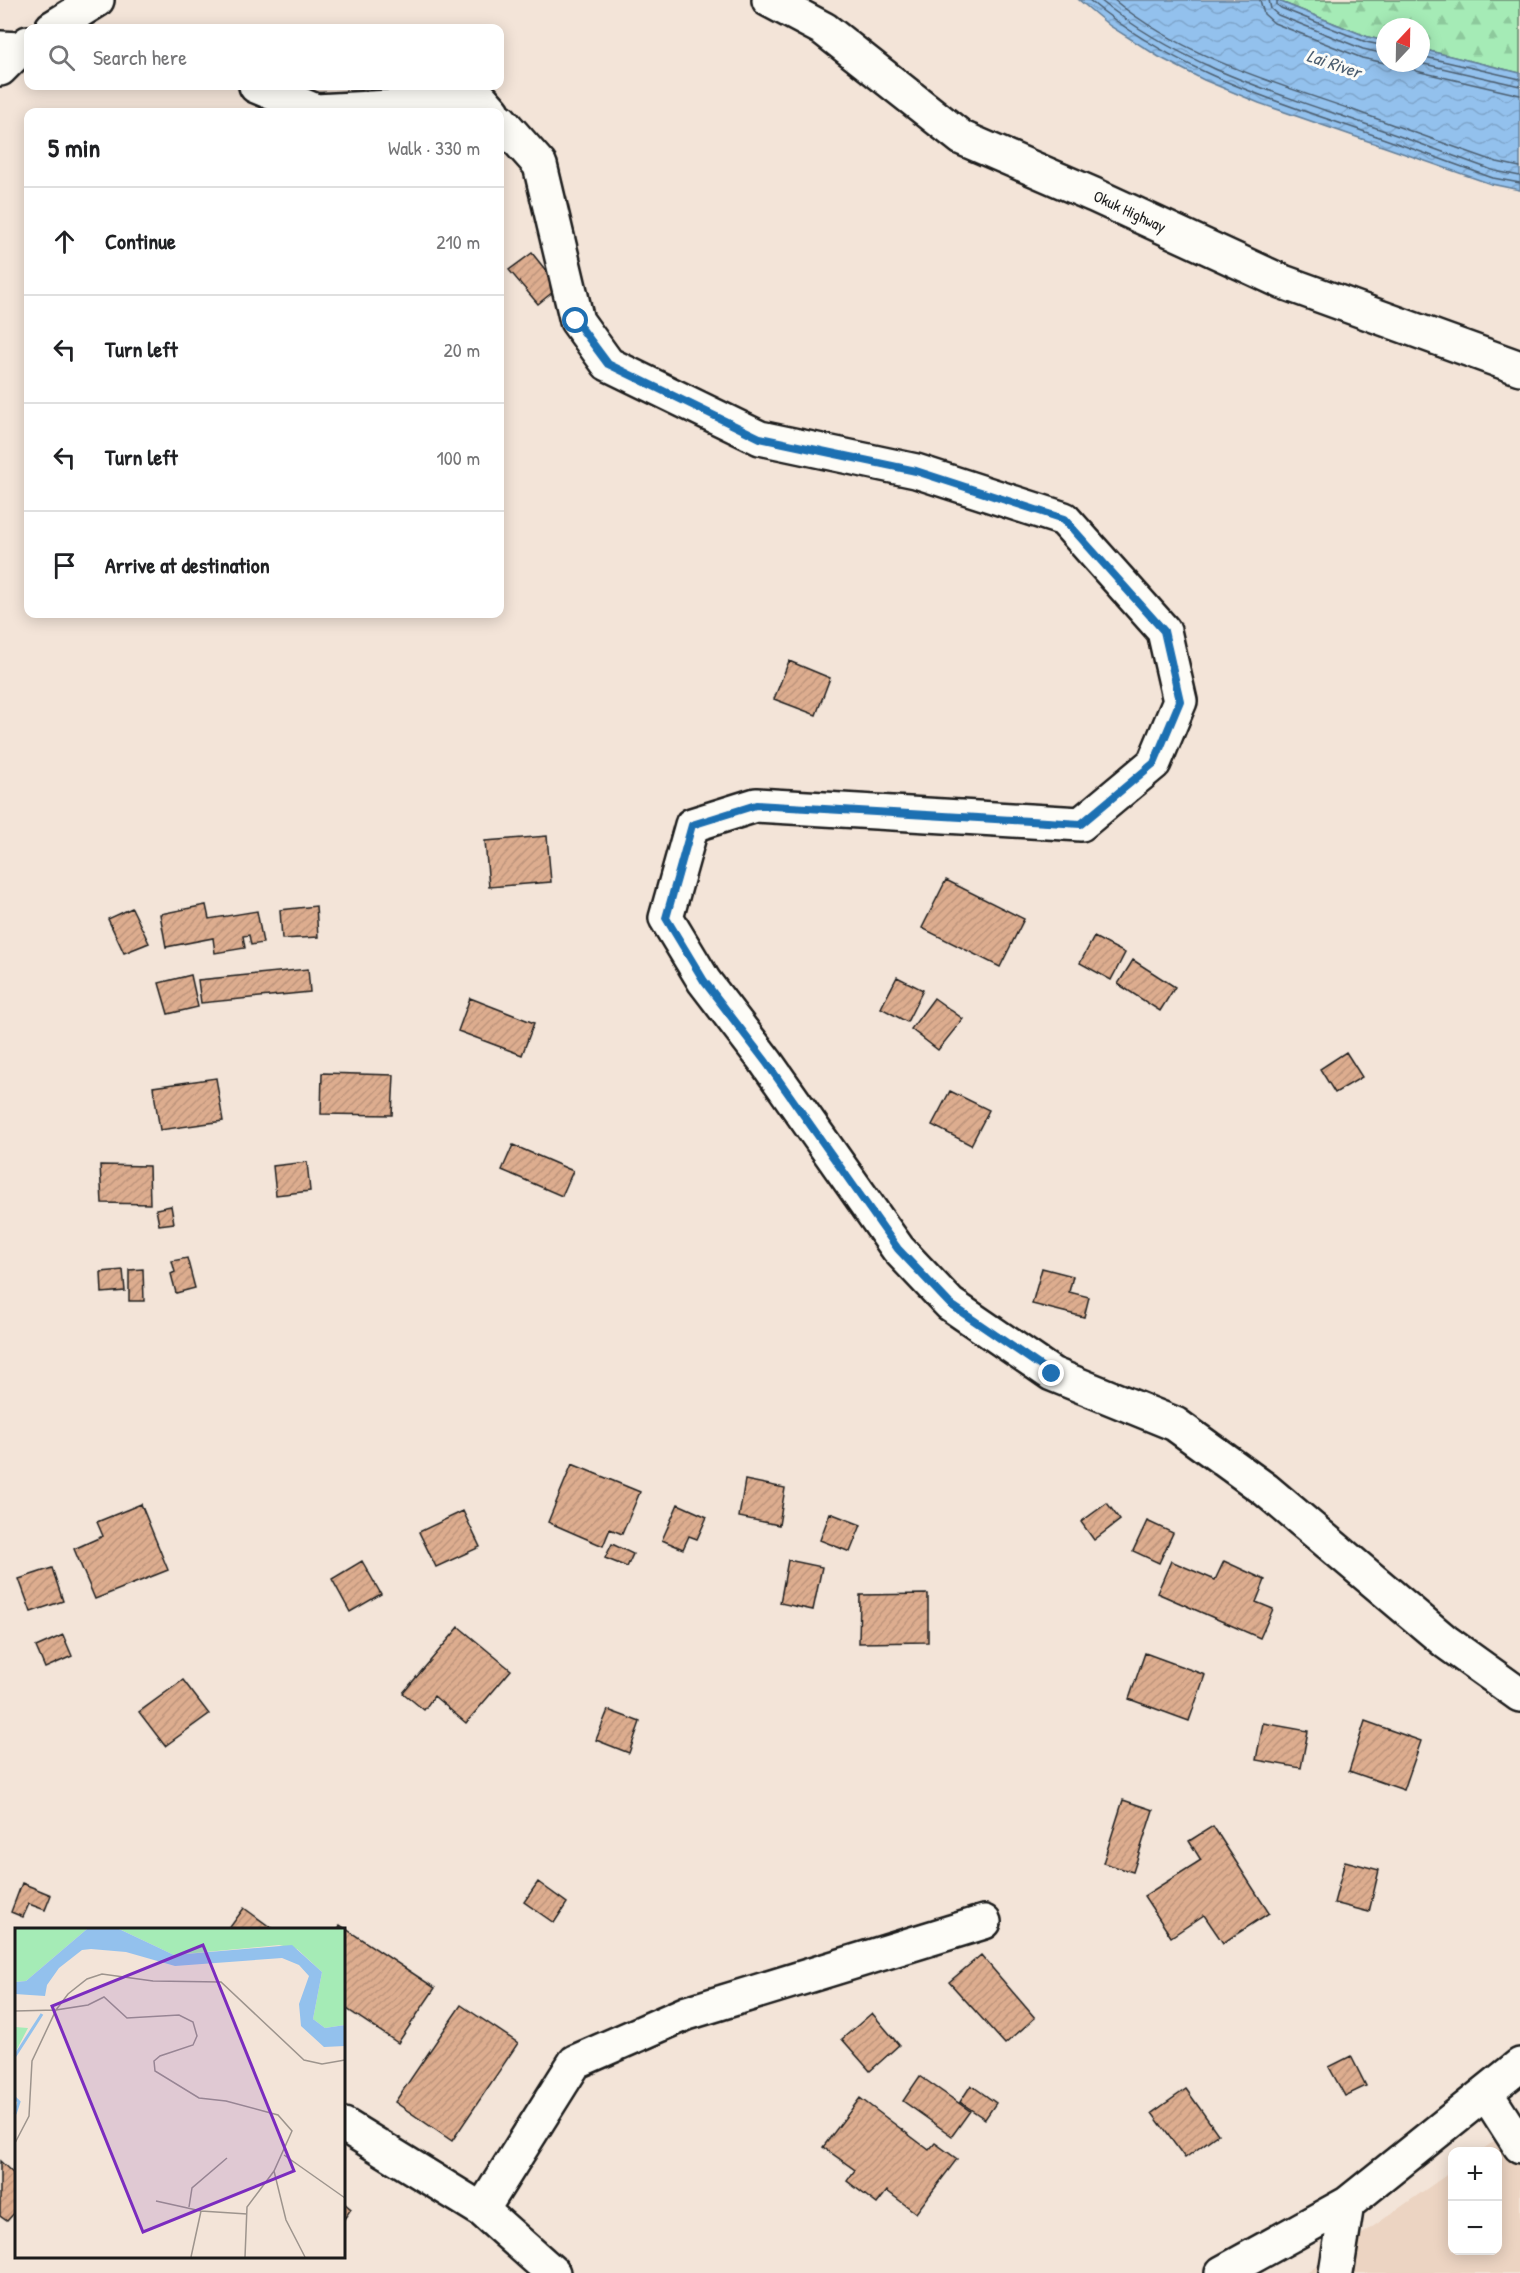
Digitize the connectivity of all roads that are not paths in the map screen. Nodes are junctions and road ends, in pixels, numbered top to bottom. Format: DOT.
graph roads {
  1 [pos="97,0"];
  2 [pos="769,0"];
  3 [pos="58,24"];
  4 [pos="266,90"];
  5 [pos="309,108"];
  6 [pos="372,108"];
  7 [pos="490,108"];
  8 [pos="504,124"];
  9 [pos="1520,368"];
  10 [pos="1520,1695"];
  11 [pos="984,1922"];
  12 [pos="1520,2065"];
  13 [pos="1486,2093"];
  14 [pos="345,2126"];
  15 [pos="1520,2146"];
  16 [pos="1347,2204"];
  17 [pos="482,2210"];
  18 [pos="553,2273"];
  19 [pos="1222,2273"];
  20 [pos="1336,2273"];
  1 -- 3 [label="street"];
  2 -- 9 [label="street, Okuk Highway"];
  4 -- 5 [label="street"];
  6 -- 7 [label="street"];
  8 -- 10 [label="street"];
  11 -- 17 [label="street"];
  12 -- 13 [label="street"];
  13 -- 15 [label="street"];
  13 -- 16 [label="street"];
  14 -- 17 [label="street"];
  16 -- 19 [label="street"];
  16 -- 20 [label="street"];
  17 -- 18 [label="street"];
}
